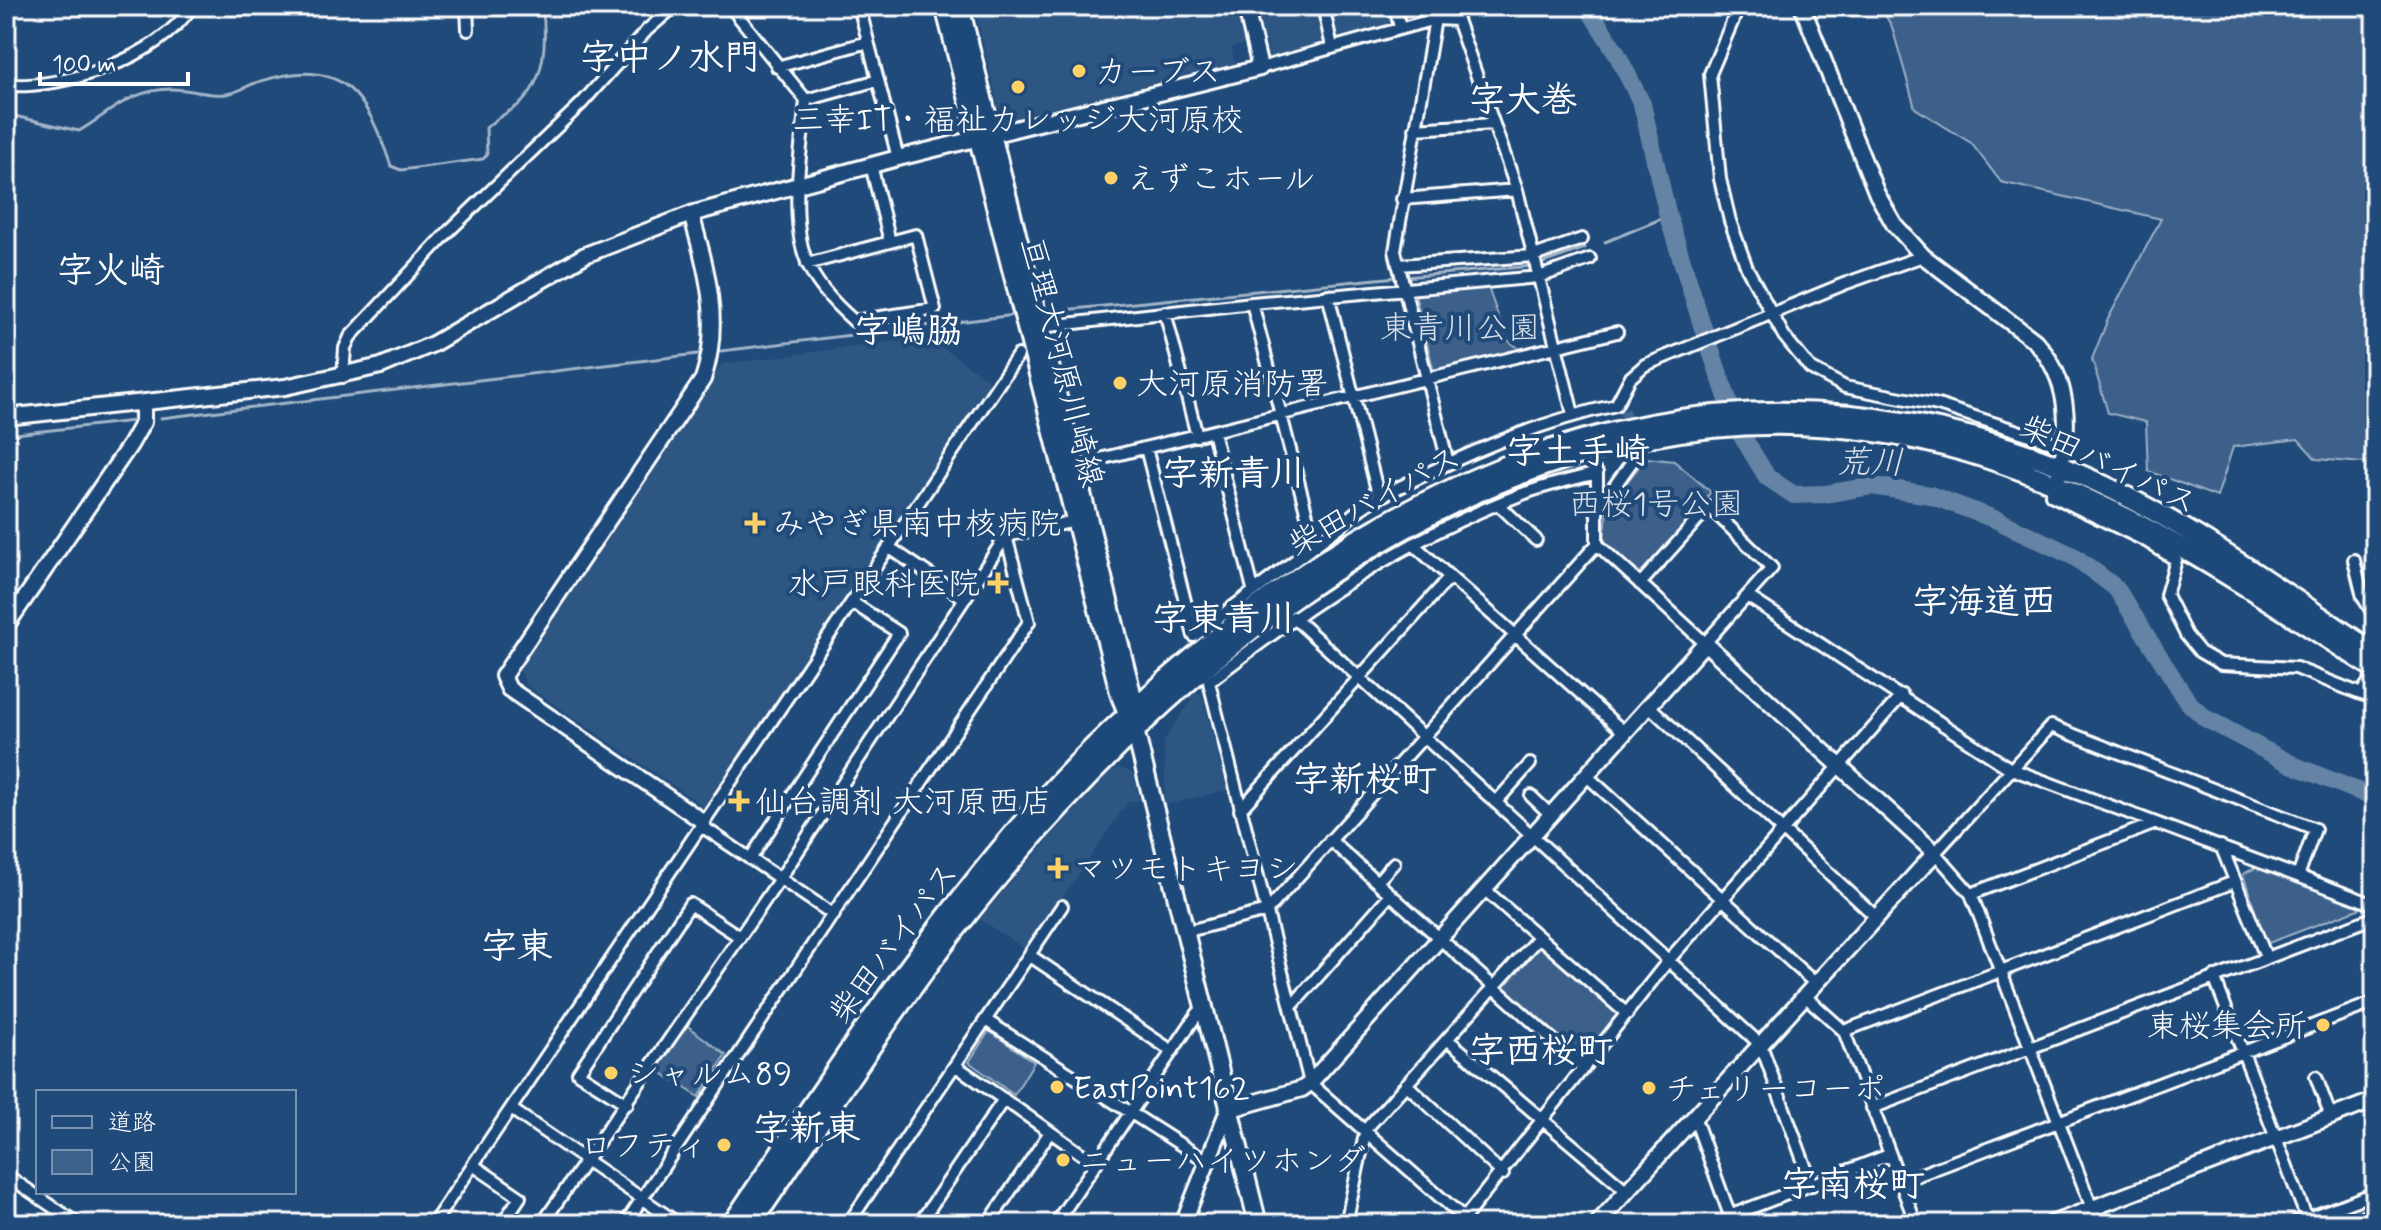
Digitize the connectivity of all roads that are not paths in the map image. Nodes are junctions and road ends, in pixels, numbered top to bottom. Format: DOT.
graph roads {
  1 [pos="192,6"];
  2 [pos="467,6"];
  3 [pos="675,6"];
  4 [pos="748,6"];
  5 [pos="859,6"];
  6 [pos="944,6"];
  7 [pos="960,6"];
  8 [pos="1323,6"];
  9 [pos="1395,6"];
  10 [pos="1739,6"];
  11 [pos="1802,6"];
  12 [pos="731,8"];
  13 [pos="1246,8"];
  14 [pos="1435,19"];
  15 [pos="1400,28"];
  16 [pos="468,30"];
  17 [pos="868,42"];
  18 [pos="1332,47"];
  19 [pos="777,67"];
  20 [pos="1260,68"];
  21 [pos="878,80"];
  22 [pos="6,85"];
  23 [pos="806,100"];
  24 [pos="1494,124"];
  25 [pos="1415,129"];
  26 [pos="985,137"];
  27 [pos="898,158"];
  28 [pos="871,165"];
  29 [pos="799,184"];
  30 [pos="1517,190"];
  31 [pos="1402,199"];
  32 [pos="691,214"];
  33 [pos="1582,239"];
  34 [pos="890,242"];
  35 [pos="1923,256"];
  36 [pos="1534,258"];
  37 [pos="1590,259"];
  38 [pos="807,264"];
  39 [pos="1398,267"];
  40 [pos="1539,275"];
  41 [pos="1402,285"];
  42 [pos="1328,295"];
  43 [pos="1252,303"];
  44 [pos="1165,312"];
  45 [pos="1772,314"];
  46 [pos="1032,315"];
  47 [pos="1617,332"];
  48 [pos="1557,346"];
  49 [pos="1018,355"];
  50 [pos="343,377"];
  51 [pos="1426,378"];
  52 [pos="1353,397"];
  53 [pos="143,403"];
  54 [pos="1281,414"];
  55 [pos="1573,414"];
  56 [pos="6,417"];
  57 [pos="1677,427"];
  58 [pos="1213,432"];
  59 [pos="1197,436"];
  60 [pos="2064,446"];
  61 [pos="1146,448"];
  62 [pos="1636,456"];
  63 [pos="1448,463"];
  64 [pos="1068,467"];
  65 [pos="2058,475"];
  66 [pos="1379,498"];
  67 [pos="1498,504"];
  68 [pos="1595,514"];
  69 [pos="1075,521"];
  70 [pos="1006,536"];
  71 [pos="1536,540"];
  72 [pos="1413,544"];
  73 [pos="1597,544"];
  74 [pos="1315,546"];
  75 [pos="890,548"];
  76 [pos="2354,560"];
  77 [pos="1450,577"];
  78 [pos="1640,584"];
  79 [pos="1253,589"];
  80 [pos="1747,596"];
  81 [pos="964,598"];
  82 [pos="853,603"];
  83 [pos="1293,617"];
  84 [pos="2375,617"];
  85 [pos="6,626"];
  86 [pos="1515,635"];
  87 [pos="1705,643"];
  88 [pos="2375,653"];
  89 [pos="2375,671"];
  90 [pos="1359,677"];
  91 [pos="2361,694"];
  92 [pos="1902,695"];
  93 [pos="2375,698"];
  94 [pos="1649,706"];
  95 [pos="1131,716"];
  96 [pos="1625,733"];
  97 [pos="1424,736"];
  98 [pos="1530,764"];
  99 [pos="1840,766"];
  100 [pos="2009,768"];
  101 [pos="1587,776"];
  102 [pos="1531,796"];
  103 [pos="1496,802"];
  104 [pos="1240,810"];
  105 [pos="1552,816"];
  106 [pos="2156,823"];
  107 [pos="703,827"];
  108 [pos="1783,831"];
  109 [pos="1533,837"];
  110 [pos="1330,840"];
  111 [pos="2221,846"];
  112 [pos="1935,853"];
  113 [pos="750,859"];
  114 [pos="1394,863"];
  115 [pos="2298,876"];
  116 [pos="779,880"];
  117 [pos="1377,882"];
  118 [pos="2234,882"];
  119 [pos="1485,890"];
  120 [pos="1971,894"];
  121 [pos="1390,895"];
  122 [pos="1723,899"];
  123 [pos="2375,905"];
  124 [pos="1062,906"];
  125 [pos="1267,911"];
  126 [pos="834,915"];
  127 [pos="1876,917"];
  128 [pos="2375,917"];
  129 [pos="1184,932"];
  130 [pos="740,937"];
  131 [pos="1539,937"];
  132 [pos="1441,941"];
  133 [pos="1029,955"];
  134 [pos="2266,957"];
  135 [pos="1668,961"];
  136 [pos="2001,971"];
  137 [pos="2214,977"];
  138 [pos="1817,985"];
  139 [pos="1494,987"];
  140 [pos="1806,997"];
  141 [pos="2375,1002"];
  142 [pos="1291,1007"];
  143 [pos="1204,1011"];
  144 [pos="1627,1014"];
  145 [pos="987,1021"];
  146 [pos="1844,1031"];
  147 [pos="1447,1039"];
  148 [pos="1761,1045"];
  149 [pos="2030,1047"];
  150 [pos="1172,1051"];
  151 [pos="2243,1052"];
  152 [pos="956,1066"];
  153 [pos="1584,1068"];
  154 [pos="2316,1077"];
  155 [pos="1310,1083"];
  156 [pos="1406,1084"];
  157 [pos="1004,1099"];
  158 [pos="2375,1100"];
  159 [pos="627,1104"];
  160 [pos="1872,1108"];
  161 [pos="511,1109"];
  162 [pos="1228,1110"];
  163 [pos="1130,1113"];
  164 [pos="2331,1117"];
  165 [pos="1695,1119"];
  166 [pos="2059,1122"];
  167 [pos="1543,1123"];
  168 [pos="1366,1129"];
  169 [pos="1050,1132"];
  170 [pos="2277,1138"];
  171 [pos="1889,1155"];
  172 [pos="585,1160"];
  173 [pos="1208,1162"];
  174 [pos="1096,1164"];
  175 [pos="473,1165"];
  176 [pos="1503,1174"];
  177 [pos="6,1175"];
  178 [pos="1900,1182"];
  179 [pos="1812,1185"];
  180 [pos="1627,1191"];
  181 [pos="2375,1193"];
  182 [pos="642,1199"];
  183 [pos="2092,1208"];
  184 [pos="2375,1212"];
  185 [pos="1732,1220"];
  186 [pos="1462,1221"];
  187 [pos="2308,1221"];
  188 [pos="78,1224"];
  189 [pos="433,1224"];
  190 [pos="502,1224"];
  191 [pos="542,1224"];
  192 [pos="625,1224"];
  193 [pos="679,1224"];
  194 [pos="732,1224"];
  195 [pos="751,1224"];
  196 [pos="848,1224"];
  197 [pos="919,1224"];
  198 [pos="988,1224"];
  199 [pos="1055,1224"];
  200 [pos="1183,1224"];
  201 [pos="1258,1224"];
  202 [pos="1346,1224"];
  203 [pos="1597,1224"];
  204 [pos="1916,1224"];
  205 [pos="2051,1224"];
  206 [pos="2098,1224"];
  207 [pos="2292,1224"];
  208 [pos="2344,1224"];
  1 -- 22 [label="street"];
  2 -- 16 [label="street"];
  3 -- 50 [label="street"];
  4 -- 12 [label="street"];
  5 -- 17 [label="street"];
  6 -- 26 [label="main road, 亘理大河原川崎線"];
  7 -- 26 [label="main road, 亘理大河原川崎線"];
  8 -- 18 [label="street"];
  9 -- 15 [label="street"];
  10 -- 45 [label="street"];
  11 -- 35 [label="street"];
  12 -- 19 [label="street"];
  13 -- 20 [label="street"];
  14 -- 15 [label="street"];
  14 -- 24 [label="street"];
  14 -- 25 [label="street"];
  15 -- 18 [label="street"];
  17 -- 19 [label="street"];
  17 -- 21 [label="street"];
  18 -- 20 [label="street"];
  19 -- 23 [label="street"];
  20 -- 26 [label="street"];
  21 -- 23 [label="street"];
  21 -- 27 [label="street"];
  23 -- 29 [label="street"];
  24 -- 25 [label="street"];
  24 -- 30 [label="street"];
  25 -- 31 [label="street"];
  26 -- 27 [label="street"];
  26 -- 46 [label="main road, 亘理大河原川崎線"];
  27 -- 28 [label="street"];
  28 -- 29 [label="street"];
  28 -- 34 [label="street"];
  29 -- 32 [label="street"];
  29 -- 38 [label="street"];
  30 -- 31 [label="street"];
  30 -- 36 [label="street"];
  31 -- 39 [label="street"];
  32 -- 50 [label="street"];
  32 -- 107 [label="street"];
  33 -- 36 [label="street"];
  34 -- 38 [label="street"];
  34 -- 38 [label="street"];
  35 -- 45 [label="street"];
  35 -- 60 [label="street"];
  36 -- 39 [label="street"];
  36 -- 40 [label="street"];
  37 -- 40 [label="street"];
  39 -- 41 [label="street"];
  40 -- 41 [label="street"];
  40 -- 48 [label="street"];
  41 -- 42 [label="street"];
  41 -- 51 [label="street"];
  42 -- 43 [label="street"];
  42 -- 52 [label="street"];
  43 -- 44 [label="street"];
  43 -- 54 [label="street"];
  44 -- 46 [label="street"];
  44 -- 59 [label="street"];
  45 -- 55 [label="street"];
  45 -- 60 [label="street"];
  46 -- 64 [label="main road, 亘理大河原川崎線"];
  47 -- 48 [label="street"];
  48 -- 51 [label="street"];
  48 -- 55 [label="street"];
  49 -- 75 [label="street"];
  50 -- 53 [label="street"];
  51 -- 52 [label="street"];
  51 -- 63 [label="street"];
  52 -- 54 [label="street"];
  52 -- 66 [label="street"];
  53 -- 56 [label="street"];
  53 -- 85 [label="street"];
  54 -- 58 [label="street"];
  54 -- 74 [label="street"];
  55 -- 63 [label="street"];
  57 -- 65 [label="highway, 柴田バイパス"];
  57 -- 65 [label="highway, 柴田バイパス"];
  57 -- 95 [label="highway, 柴田バイパス"];
  58 -- 59 [label="street"];
  58 -- 79 [label="street"];
  59 -- 61 [label="street"];
  60 -- 65 [label="street"];
  61 -- 64 [label="street"];
  61 -- 79 [label="street"];
  62 -- 68 [label="street"];
  63 -- 66 [label="street"];
  64 -- 69 [label="main road, 亘理大河原川崎線"];
  64 -- 95 [label="main road, 亘理大河原川崎線"];
  65 -- 88 [label="highway, 柴田バイパス"];
  65 -- 89 [label="highway, 柴田バイパス"];
  65 -- 91 [label="street"];
  66 -- 74 [label="street"];
  67 -- 68 [label="street"];
  67 -- 71 [label="street"];
  67 -- 72 [label="street"];
  68 -- 73 [label="street"];
  69 -- 70 [label="street"];
  69 -- 95 [label="main road, 亘理大河原川崎線"];
  70 -- 81 [label="street"];
  70 -- 126 [label="street"];
  72 -- 77 [label="street"];
  72 -- 83 [label="street"];
  73 -- 78 [label="street"];
  73 -- 86 [label="street"];
  74 -- 79 [label="street"];
  75 -- 81 [label="street"];
  75 -- 82 [label="street"];
  76 -- 84 [label="street"];
  77 -- 86 [label="street"];
  77 -- 90 [label="street"];
  78 -- 80 [label="street"];
  78 -- 87 [label="street"];
  80 -- 87 [label="street"];
  80 -- 92 [label="street"];
  81 -- 116 [label="street"];
  82 -- 107 [label="street"];
  82 -- 113 [label="street"];
  83 -- 90 [label="street"];
  83 -- 104 [label="street"];
  86 -- 96 [label="street"];
  86 -- 97 [label="street"];
  87 -- 94 [label="street"];
  87 -- 99 [label="street"];
  89 -- 91 [label="street"];
  90 -- 97 [label="street"];
  90 -- 104 [label="street"];
  91 -- 93 [label="street"];
  92 -- 99 [label="street"];
  92 -- 100 [label="street"];
  94 -- 96 [label="street"];
  94 -- 108 [label="street"];
  95 -- 129 [label="main road, 亘理大河原川崎線"];
  95 -- 194 [label="highway, 柴田バイパス"];
  95 -- 195 [label="highway, 柴田バイパス"];
  96 -- 101 [label="street"];
  97 -- 103 [label="street"];
  97 -- 110 [label="street"];
  98 -- 103 [label="street"];
  99 -- 108 [label="street"];
  99 -- 112 [label="street"];
  100 -- 106 [label="street"];
  100 -- 112 [label="street"];
  100 -- 115 [label="street"];
  101 -- 105 [label="street"];
  101 -- 122 [label="street"];
  102 -- 105 [label="street"];
  103 -- 109 [label="street"];
  104 -- 125 [label="street"];
  105 -- 109 [label="street"];
  106 -- 111 [label="street"];
  106 -- 120 [label="street"];
  107 -- 113 [label="street"];
  107 -- 161 [label="street"];
  108 -- 122 [label="street"];
  108 -- 127 [label="street"];
  109 -- 119 [label="street"];
  109 -- 135 [label="street"];
  110 -- 117 [label="street"];
  110 -- 125 [label="street"];
  111 -- 115 [label="street"];
  111 -- 118 [label="street"];
  112 -- 120 [label="street"];
  112 -- 127 [label="street"];
  113 -- 116 [label="street"];
  114 -- 117 [label="street"];
  115 -- 123 [label="street"];
  116 -- 126 [label="street"];
  116 -- 130 [label="street"];
  117 -- 121 [label="street"];
  118 -- 134 [label="street"];
  118 -- 136 [label="street"];
  119 -- 131 [label="street"];
  119 -- 132 [label="street"];
  120 -- 136 [label="street"];
  121 -- 132 [label="street"];
  121 -- 142 [label="street"];
  122 -- 135 [label="street"];
  122 -- 138 [label="street"];
  124 -- 133 [label="street"];
  125 -- 129 [label="street"];
  125 -- 142 [label="street"];
  126 -- 182 [label="street"];
  127 -- 138 [label="street"];
  128 -- 134 [label="street"];
  129 -- 143 [label="main road, 亘理大河原川崎線"];
  130 -- 159 [label="street"];
  130 -- 159 [label="street"];
  131 -- 139 [label="street"];
  131 -- 144 [label="street"];
  132 -- 139 [label="street"];
  132 -- 155 [label="street"];
  133 -- 145 [label="street"];
  133 -- 150 [label="street"];
  134 -- 137 [label="street"];
  135 -- 144 [label="street"];
  135 -- 148 [label="street"];
  136 -- 146 [label="street"];
  136 -- 149 [label="street"];
  137 -- 149 [label="street"];
  137 -- 151 [label="street"];
  138 -- 140 [label="street"];
  139 -- 147 [label="street"];
  139 -- 153 [label="street"];
  140 -- 146 [label="street"];
  140 -- 148 [label="street"];
  141 -- 151 [label="street"];
  142 -- 155 [label="street"];
  143 -- 150 [label="street"];
  143 -- 162 [label="main road, 亘理大河原川崎線"];
  144 -- 153 [label="street"];
  145 -- 152 [label="street"];
  145 -- 163 [label="street"];
  146 -- 160 [label="street"];
  147 -- 156 [label="street"];
  147 -- 167 [label="street"];
  148 -- 165 [label="street"];
  148 -- 179 [label="street"];
  149 -- 160 [label="street"];
  149 -- 166 [label="street"];
  150 -- 163 [label="street"];
  151 -- 166 [label="street"];
  151 -- 170 [label="street"];
  152 -- 157 [label="street"];
  152 -- 196 [label="street"];
  153 -- 167 [label="street"];
  154 -- 164 [label="street"];
  155 -- 162 [label="street"];
  155 -- 168 [label="street"];
  156 -- 168 [label="street"];
  156 -- 176 [label="street"];
  157 -- 169 [label="street"];
  157 -- 197 [label="street"];
  158 -- 164 [label="street"];
  159 -- 172 [label="street"];
  160 -- 171 [label="street"];
  161 -- 172 [label="street"];
  161 -- 175 [label="street"];
  162 -- 173 [label="street"];
  162 -- 201 [label="main road, 亘理大河原川崎線"];
  163 -- 173 [label="street"];
  163 -- 174 [label="street"];
  164 -- 170 [label="street"];
  165 -- 180 [label="street"];
  165 -- 185 [label="street"];
  166 -- 178 [label="street"];
  166 -- 183 [label="street"];
  167 -- 176 [label="street"];
  167 -- 180 [label="street"];
  168 -- 186 [label="street"];
  168 -- 202 [label="street"];
  169 -- 174 [label="street"];
  169 -- 198 [label="street"];
  170 -- 183 [label="street"];
  170 -- 187 [label="street"];
  171 -- 178 [label="street"];
  171 -- 179 [label="street"];
  172 -- 182 [label="street"];
  172 -- 191 [label="street"];
  173 -- 200 [label="street"];
  174 -- 199 [label="street"];
  175 -- 189 [label="street"];
  175 -- 190 [label="street"];
  176 -- 186 [label="street"];
  177 -- 188 [label="street"];
  178 -- 204 [label="street"];
  179 -- 185 [label="street"];
  180 -- 203 [label="street"];
  181 -- 187 [label="street"];
  182 -- 192 [label="street"];
  182 -- 193 [label="street"];
  183 -- 205 [label="street"];
  183 -- 206 [label="street"];
  184 -- 208 [label="street"];
  187 -- 207 [label="street"];
}
